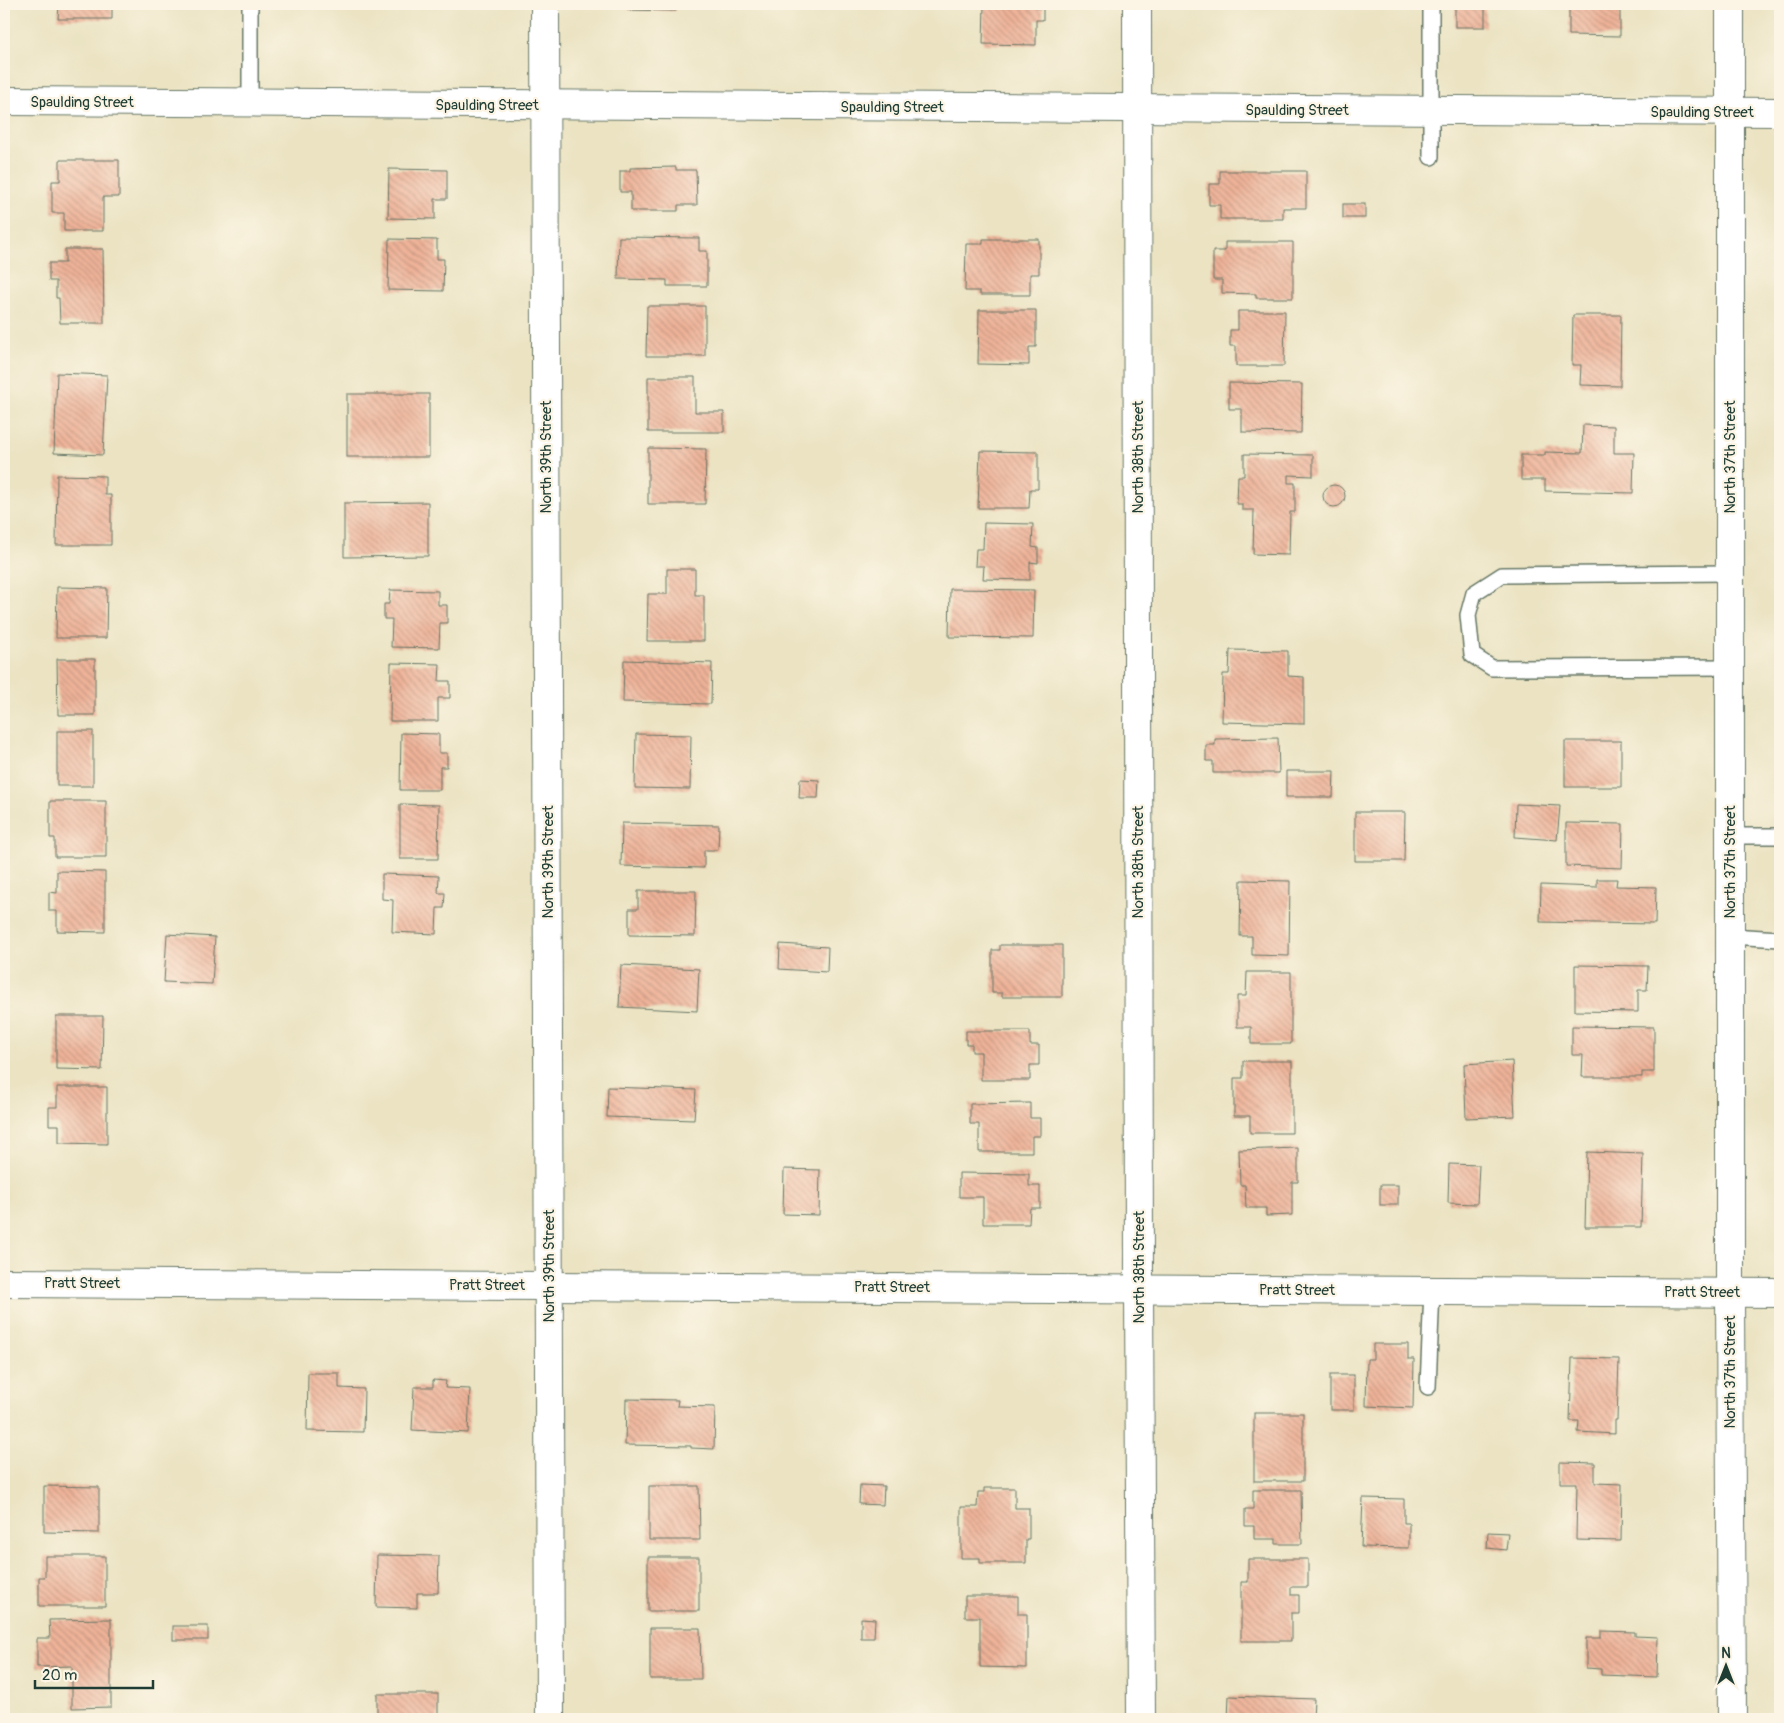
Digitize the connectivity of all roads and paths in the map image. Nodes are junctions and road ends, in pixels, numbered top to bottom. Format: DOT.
graph roads {
  1 [pos="250,4"];
  2 [pos="545,4"];
  3 [pos="1137,4"];
  4 [pos="1431,4"];
  5 [pos="1730,4"];
  6 [pos="4,101"];
  7 [pos="250,103"];
  8 [pos="545,105"];
  9 [pos="1137,109"];
  10 [pos="1430,110"];
  11 [pos="1730,112"];
  12 [pos="1780,112"];
  13 [pos="1430,157"];
  14 [pos="1730,573"];
  15 [pos="1730,667"];
  16 [pos="1730,836"];
  17 [pos="1780,836"];
  18 [pos="1730,936"];
  19 [pos="1780,938"];
  20 [pos="4,1283"];
  21 [pos="549,1285"];
  22 [pos="1139,1288"];
  23 [pos="1432,1290"];
  24 [pos="1730,1292"];
  25 [pos="1780,1293"];
  26 [pos="1428,1387"];
  27 [pos="550,1719"];
  28 [pos="1141,1719"];
  29 [pos="1732,1719"];
  1 -- 7 [label="lane"];
  2 -- 8 [label="street, North 39th Street"];
  3 -- 9 [label="street, North 38th Street"];
  4 -- 10 [label="lane"];
  5 -- 11 [label="street, North 37th Street"];
  6 -- 7 [label="street, Spaulding Street"];
  7 -- 8 [label="street, Spaulding Street"];
  8 -- 9 [label="street, Spaulding Street"];
  8 -- 21 [label="street, North 39th Street"];
  9 -- 10 [label="street, Spaulding Street"];
  9 -- 22 [label="street, North 38th Street"];
  10 -- 11 [label="street, Spaulding Street"];
  10 -- 13 [label="lane"];
  11 -- 12 [label="street, Spaulding Street"];
  11 -- 14 [label="street, North 37th Street"];
  14 -- 15 [label="street, North 37th Street"];
  14 -- 15 [label="lane"];
  15 -- 16 [label="street, North 37th Street"];
  16 -- 17 [label="lane"];
  16 -- 18 [label="street, North 37th Street"];
  18 -- 19 [label="lane"];
  18 -- 24 [label="street, North 37th Street"];
  20 -- 21 [label="street, Pratt Street"];
  21 -- 22 [label="street, Pratt Street"];
  21 -- 27 [label="street, North 39th Street"];
  22 -- 23 [label="street, Pratt Street"];
  22 -- 28 [label="street, North 38th Street"];
  23 -- 24 [label="street, Pratt Street"];
  23 -- 26 [label="lane"];
  24 -- 25 [label="street, Pratt Street"];
  24 -- 29 [label="street, North 37th Street"];
}
